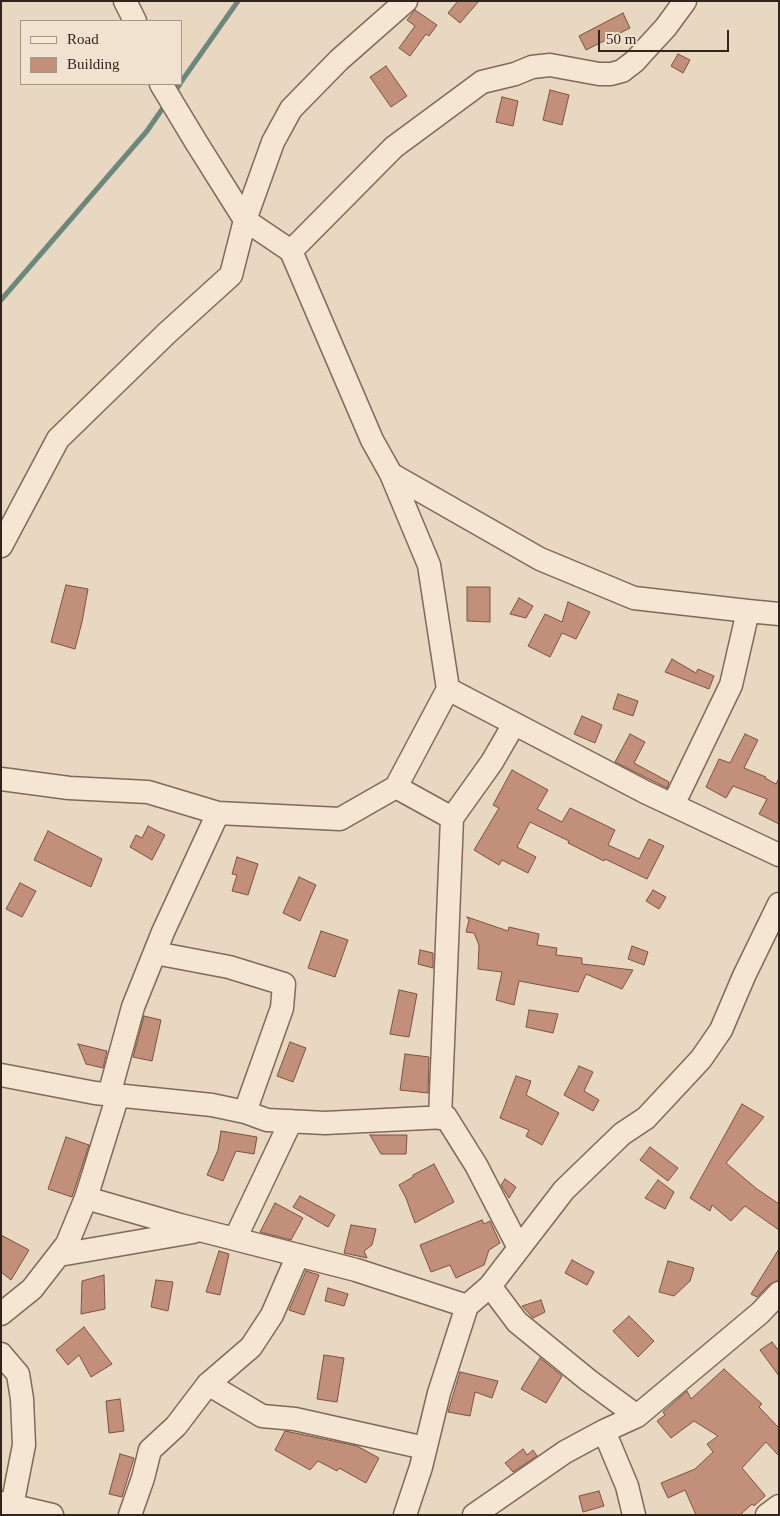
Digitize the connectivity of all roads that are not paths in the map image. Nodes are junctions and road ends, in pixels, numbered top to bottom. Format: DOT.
graph roads {
  1 [pos="124,1"];
  2 [pos="406,1"];
  3 [pos="685,1"];
  4 [pos="134,20"];
  5 [pos="162,85"];
  6 [pos="246,220"];
  7 [pos="291,251"];
  8 [pos="390,474"];
  9 [pos="1,546"];
  10 [pos="748,611"];
  11 [pos="779,614"];
  12 [pos="448,690"];
  13 [pos="514,724"];
  14 [pos="1,779"];
  15 [pos="396,787"];
  16 [pos="673,805"];
  17 [pos="218,813"];
  18 [pos="452,818"];
  19 [pos="779,855"];
  20 [pos="779,904"];
  21 [pos="155,953"];
  22 [pos="1,1075"];
  23 [pos="114,1095"];
  24 [pos="245,1112"];
  25 [pos="440,1118"];
  26 [pos="291,1121"];
  27 [pos="86,1198"];
  28 [pos="201,1230"];
  29 [pos="235,1239"];
  30 [pos="519,1248"];
  31 [pos="59,1254"];
  32 [pos="298,1256"];
  33 [pos="490,1286"];
  34 [pos="779,1293"];
  35 [pos="467,1306"];
  36 [pos="1,1314"];
  37 [pos="770,1316"];
  38 [pos="1,1354"];
  39 [pos="208,1384"];
  40 [pos="637,1416"];
  41 [pos="604,1431"];
  42 [pos="425,1448"];
  43 [pos="6,1505"];
  44 [pos="779,1506"];
  45 [pos="52,1515"];
  46 [pos="130,1515"];
  47 [pos="405,1515"];
  48 [pos="474,1515"];
  49 [pos="634,1515"];
  50 [pos="767,1515"];
  1 -- 4 [label="street"];
  2 -- 6 [label="street"];
  3 -- 7 [label="street"];
  5 -- 6 [label="street"];
  6 -- 7 [label="street"];
  6 -- 9 [label="street"];
  7 -- 8 [label="street"];
  8 -- 10 [label="street"];
  8 -- 12 [label="street"];
  10 -- 11 [label="street"];
  10 -- 16 [label="street"];
  12 -- 13 [label="street"];
  12 -- 15 [label="street"];
  13 -- 16 [label="street"];
  13 -- 18 [label="street"];
  14 -- 17 [label="street"];
  15 -- 17 [label="street"];
  15 -- 18 [label="street"];
  16 -- 19 [label="street"];
  17 -- 21 [label="street"];
  18 -- 25 [label="street"];
  20 -- 30 [label="street"];
  21 -- 23 [label="street"];
  21 -- 24 [label="street"];
  22 -- 23 [label="street"];
  23 -- 24 [label="street"];
  23 -- 27 [label="street"];
  24 -- 26 [label="street"];
  25 -- 26 [label="street"];
  25 -- 30 [label="street"];
  26 -- 29 [label="street"];
  27 -- 28 [label="street"];
  27 -- 31 [label="street"];
  28 -- 29 [label="street"];
  28 -- 31 [label="street"];
  29 -- 32 [label="street"];
  30 -- 33 [label="street"];
  31 -- 36 [label="street"];
  32 -- 35 [label="street"];
  32 -- 39 [label="street"];
  33 -- 35 [label="street"];
  33 -- 40 [label="street"];
  34 -- 37 [label="street"];
  35 -- 42 [label="street"];
  37 -- 40 [label="street"];
  38 -- 43 [label="street"];
  39 -- 42 [label="street"];
  39 -- 46 [label="street"];
  40 -- 41 [label="street"];
  41 -- 48 [label="street"];
  41 -- 49 [label="street"];
  42 -- 47 [label="street"];
  43 -- 45 [label="street"];
  44 -- 50 [label="street"];
}
